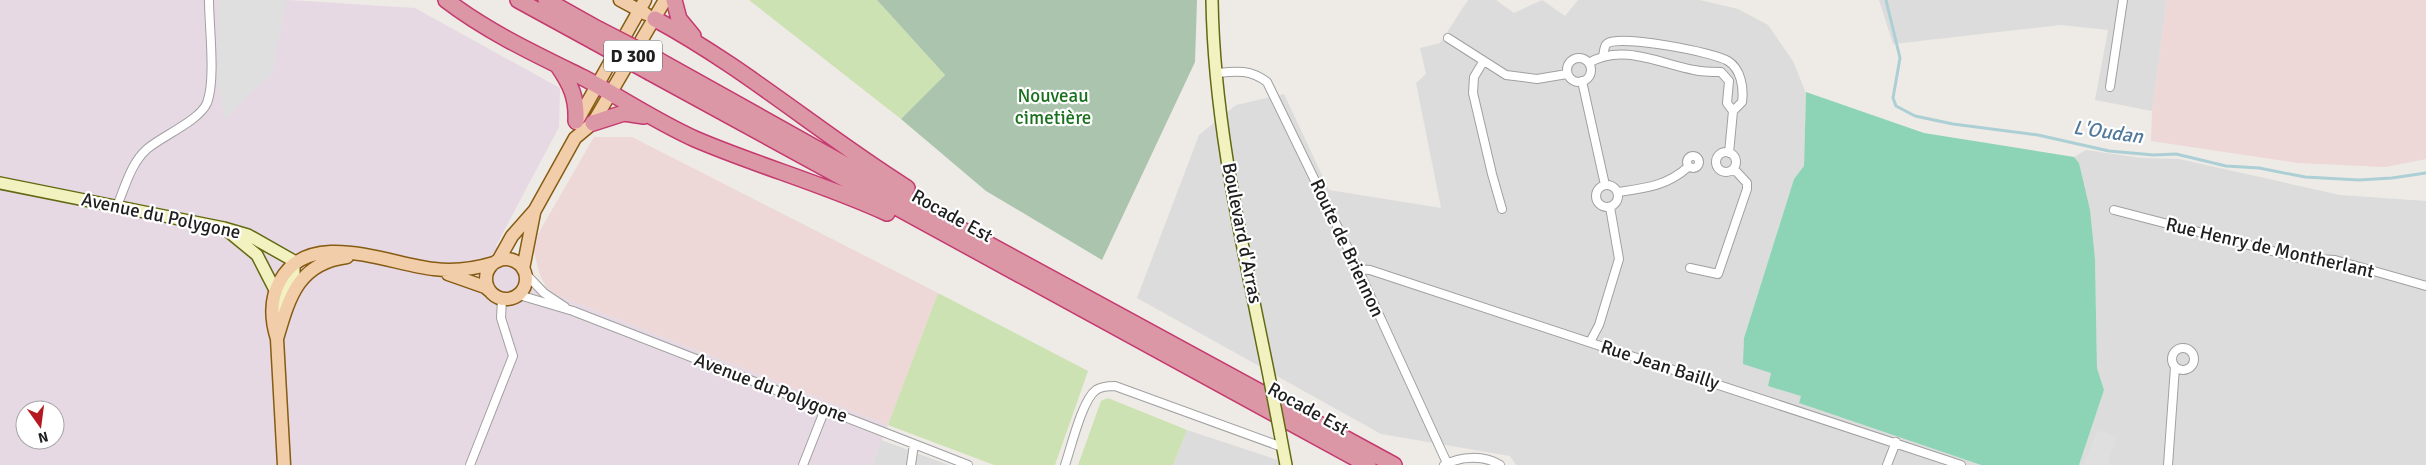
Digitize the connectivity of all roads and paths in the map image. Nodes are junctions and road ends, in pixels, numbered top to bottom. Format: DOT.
graph roads {
  1 [pos="209,0"];
  2 [pos="446,0"];
  3 [pos="518,0"];
  4 [pos="546,0"];
  5 [pos="620,0"];
  6 [pos="665,0"];
  7 [pos="674,0"];
  8 [pos="1212,0"];
  9 [pos="2123,0"];
  10 [pos="642,5"];
  11 [pos="655,19"];
  12 [pos="596,35"];
  13 [pos="1448,38"];
  14 [pos="710,50"];
  15 [pos="1603,57"];
  16 [pos="1483,62"];
  17 [pos="1589,63"];
  18 [pos="557,65"];
  19 [pos="655,67"];
  20 [pos="1216,73"];
  21 [pos="1567,74"];
  22 [pos="1582,81"];
  23 [pos="2110,87"];
  24 [pos="604,89"];
  25 [pos="1734,111"];
  26 [pos="650,118"];
  27 [pos="576,121"];
  28 [pos="593,123"];
  29 [pos="575,138"];
  30 [pos="1729,153"];
  31 [pos="1716,161"];
  32 [pos="1734,169"];
  33 [pos="0,183"];
  34 [pos="1605,185"];
  35 [pos="1618,192"];
  36 [pos="117,206"];
  37 [pos="1610,207"];
  38 [pos="1502,209"];
  39 [pos="534,210"];
  40 [pos="2114,210"];
  41 [pos="915,218"];
  42 [pos="954,226"];
  43 [pos="224,228"];
  44 [pos="365,256"];
  45 [pos="294,261"];
  46 [pos="496,262"];
  47 [pos="1690,268"];
  48 [pos="434,269"];
  49 [pos="1358,269"];
  50 [pos="524,271"];
  51 [pos="2426,286"];
  52 [pos="274,290"];
  53 [pos="496,295"];
  54 [pos="519,295"];
  55 [pos="573,311"];
  56 [pos="278,340"];
  57 [pos="1590,342"];
  58 [pos="2175,367"];
  59 [pos="825,409"];
  60 [pos="1896,442"];
  61 [pos="914,444"];
  62 [pos="1282,447"];
  63 [pos="1446,464"];
  64 [pos="284,465"];
  65 [pos="470,465"];
  66 [pos="803,465"];
  67 [pos="910,465"];
  68 [pos="968,465"];
  69 [pos="1065,465"];
  70 [pos="1286,465"];
  71 [pos="1368,465"];
  72 [pos="1394,465"];
  73 [pos="1500,465"];
  74 [pos="1887,465"];
  75 [pos="1961,465"];
  76 [pos="2168,465"];
  1 -- 36 [label="street"];
  2 -- 18 [label="highway"];
  3 -- 12 [label="highway, Rocade Est"];
  4 -- 12 [label="highway, Rocade Est"];
  5 -- 10 [label="main road"];
  6 -- 11 [label="main road, D 300"];
  7 -- 14 [label="highway"];
  8 -- 20 [label="main road, Boulevard d'Arras"];
  9 -- 23 [label="street"];
  10 -- 11 [label="main road"];
  10 -- 24 [label="main road, D 300"];
  11 -- 14 [label="highway"];
  11 -- 24 [label="main road, D 300"];
  12 -- 19 [label="highway, Rocade Est, bridge"];
  13 -- 16 [label="street"];
  14 -- 42 [label="highway"];
  15 -- 17 [label="street"];
  15 -- 25 [label="street"];
  15 -- 25 [label="street"];
  16 -- 21 [label="street"];
  16 -- 38 [label="street"];
  17 -- 21 [label="street"];
  17 -- 22 [label="street"];
  18 -- 24 [label="highway"];
  18 -- 27 [label="highway"];
  19 -- 41 [label="highway, Rocade Est"];
  19 -- 42 [label="highway, Rocade Est"];
  20 -- 49 [label="street, Route de Briennon"];
  20 -- 62 [label="main road, Boulevard d'Arras, bridge"];
  21 -- 22 [label="street"];
  22 -- 34 [label="street"];
  24 -- 26 [label="highway"];
  24 -- 27 [label="main road"];
  24 -- 28 [label="main road"];
  25 -- 30 [label="street"];
  26 -- 28 [label="highway"];
  26 -- 41 [label="highway"];
  27 -- 29 [label="main road"];
  28 -- 29 [label="main road"];
  29 -- 39 [label="main road"];
  30 -- 31 [label="street"];
  30 -- 32 [label="street"];
  31 -- 32 [label="street"];
  31 -- 35 [label="street"];
  32 -- 47 [label="street"];
  33 -- 36 [label="main road, Avenue du Polygone"];
  34 -- 35 [label="street"];
  34 -- 37 [label="street"];
  35 -- 37 [label="street"];
  36 -- 43 [label="main road, Avenue du Polygone"];
  37 -- 57 [label="street"];
  39 -- 46 [label="main road"];
  39 -- 50 [label="main road"];
  40 -- 51 [label="street, Rue Henry de Montherlant"];
  41 -- 71 [label="highway, Rocade Est"];
  42 -- 72 [label="highway, Rocade Est"];
  43 -- 45 [label="main road, Avenue du Polygone"];
  43 -- 52 [label="main road"];
  44 -- 45 [label="main road"];
  44 -- 48 [label="main road"];
  44 -- 56 [label="main road"];
  45 -- 52 [label="main road"];
  45 -- 56 [label="main road"];
  46 -- 48 [label="main road"];
  46 -- 50 [label="main road"];
  46 -- 53 [label="main road"];
  48 -- 53 [label="main road"];
  49 -- 57 [label="street, Rue Jean Bailly"];
  49 -- 63 [label="street, Route de Briennon"];
  50 -- 54 [label="main road"];
  50 -- 55 [label="street, Avenue du Polygone"];
  52 -- 56 [label="main road"];
  53 -- 54 [label="main road"];
  53 -- 65 [label="street"];
  54 -- 55 [label="street, Avenue du Polygone"];
  55 -- 59 [label="street, Avenue du Polygone"];
  56 -- 64 [label="main road"];
  57 -- 60 [label="street, Rue Jean Bailly"];
  58 -- 76 [label="street"];
  59 -- 61 [label="street, Avenue du Polygone"];
  59 -- 66 [label="street"];
  60 -- 74 [label="street"];
  60 -- 75 [label="street, Rue Jean Bailly"];
  61 -- 67 [label="street"];
  61 -- 68 [label="street, Avenue du Polygone"];
  62 -- 69 [label="street"];
  62 -- 70 [label="main road, Boulevard d'Arras"];
  63 -- 73 [label="street"];
}
